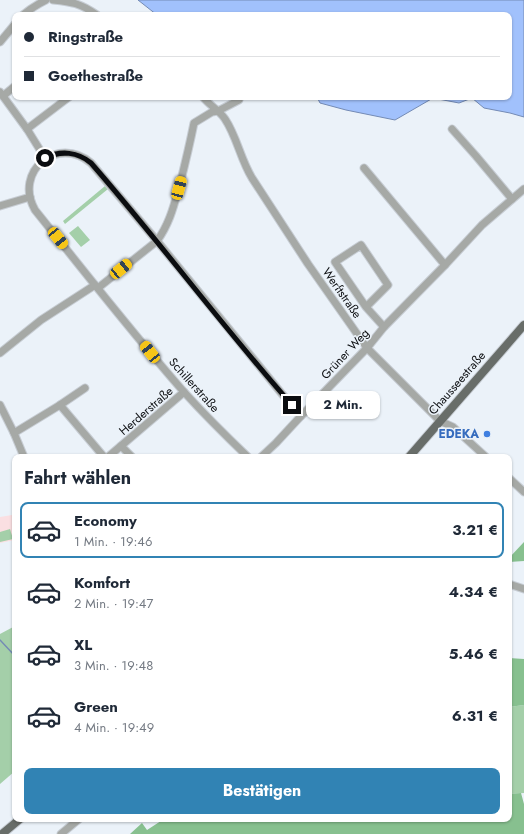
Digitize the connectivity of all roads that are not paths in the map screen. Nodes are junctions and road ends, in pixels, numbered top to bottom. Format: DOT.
graph roads {
  1 [pos="46,0"];
  2 [pos="53,0"];
  3 [pos="27,12"];
  4 [pos="92,12"];
  5 [pos="12,27"];
  6 [pos="0,42"];
  7 [pos="12,88"];
  8 [pos="2,94"];
  9 [pos="65,100"];
  10 [pos="206,100"];
  11 [pos="239,100"];
  12 [pos="218,111"];
  13 [pos="27,128"];
  14 [pos="452,129"];
  15 [pos="45,158"];
  16 [pos="364,168"];
  17 [pos="524,189"];
  18 [pos="30,197"];
  19 [pos="512,199"];
  20 [pos="0,206"];
  21 [pos="157,241"];
  22 [pos="445,265"];
  23 [pos="96,286"];
  24 [pos="366,306"];
  25 [pos="524,325"];
  26 [pos="384,327"];
  27 [pos="367,348"];
  28 [pos="0,353"];
  29 [pos="86,388"];
  30 [pos="184,392"];
  31 [pos="0,405"];
  32 [pos="60,405"];
  33 [pos="301,416"];
  34 [pos="440,421"];
  35 [pos="14,433"];
  36 [pos="121,446"];
  37 [pos="23,454"];
  38 [pos="101,454"];
  39 [pos="112,454"];
  40 [pos="129,454"];
  41 [pos="245,454"];
  42 [pos="264,454"];
  43 [pos="412,454"];
  44 [pos="483,454"];
  45 [pos="512,481"];
  46 [pos="524,492"];
  47 [pos="512,585"];
  48 [pos="524,589"];
  49 [pos="16,822"];
  50 [pos="76,822"];
  51 [pos="2,834"];
  52 [pos="62,834"];
  1 -- 3 [label="street"];
  2 -- 4 [label="street"];
  5 -- 6 [label="street"];
  7 -- 8 [label="street"];
  8 -- 13 [label="street"];
  9 -- 13 [label="street"];
  10 -- 12 [label="street, Werftstraße"];
  11 -- 12 [label="street"];
  12 -- 21 [label="street"];
  12 -- 27 [label="street, Werftstraße"];
  13 -- 15 [label="street"];
  14 -- 19 [label="street"];
  15 -- 18 [label="street"];
  15 -- 21 [label="street"];
  16 -- 22 [label="street"];
  17 -- 19 [label="street, Grüner Weg"];
  18 -- 20 [label="street"];
  18 -- 23 [label="street, Schillerstraße"];
  19 -- 22 [label="street, Grüner Weg"];
  21 -- 23 [label="street"];
  21 -- 33 [label="street"];
  22 -- 26 [label="street, Grüner Weg"];
  23 -- 28 [label="street"];
  23 -- 30 [label="street, Schillerstraße"];
  24 -- 24 [label="street"];
  24 -- 26 [label="street"];
  25 -- 34 [label="main road, Chausseestraße"];
  26 -- 27 [label="street, Grüner Weg"];
  27 -- 33 [label="street, Grüner Weg"];
  27 -- 34 [label="street, Werftstraße"];
  29 -- 32 [label="street"];
  30 -- 36 [label="street, Herderstraße"];
  30 -- 41 [label="street, Schillerstraße"];
  31 -- 35 [label="street"];
  32 -- 35 [label="street"];
  32 -- 38 [label="street"];
  33 -- 42 [label="street, Grüner Weg"];
  34 -- 43 [label="main road, Chausseestraße"];
  34 -- 44 [label="street, Werftstraße"];
  35 -- 37 [label="street"];
  36 -- 39 [label="street, Herderstraße"];
  36 -- 40 [label="street, Herderstraße"];
  45 -- 46 [label="street"];
  47 -- 48 [label="street"];
  49 -- 51 [label="main road"];
  50 -- 52 [label="street"];
}
